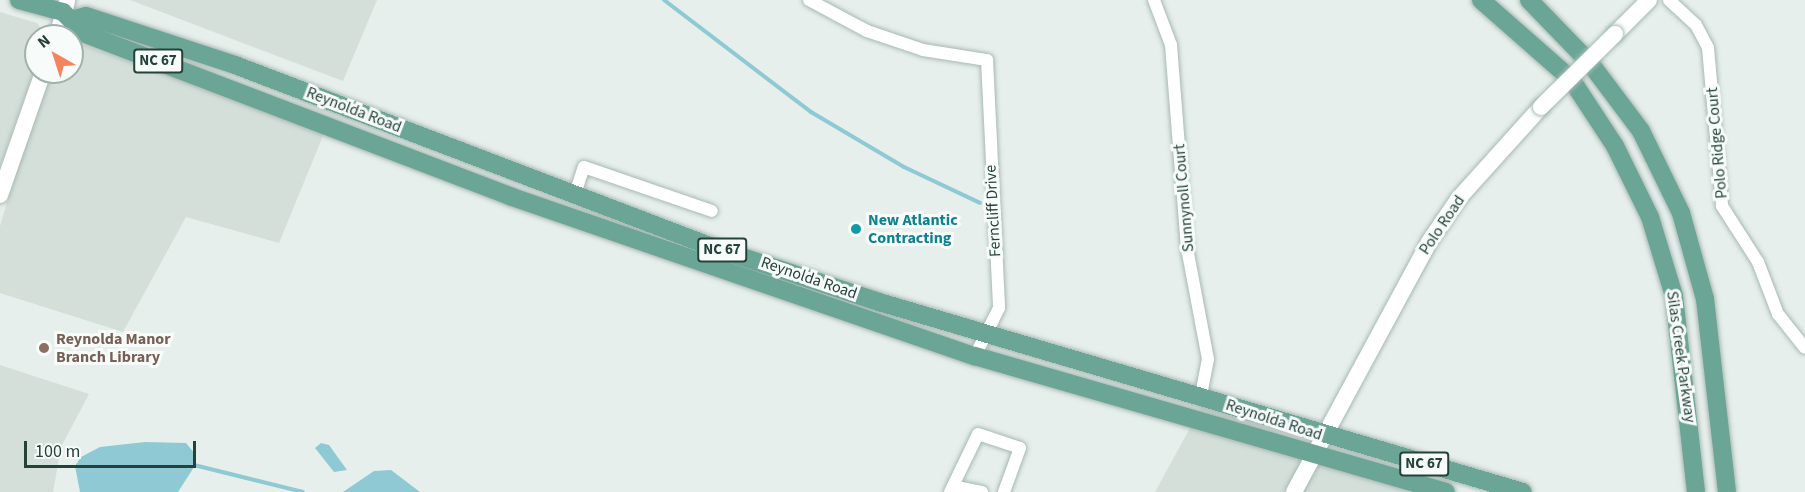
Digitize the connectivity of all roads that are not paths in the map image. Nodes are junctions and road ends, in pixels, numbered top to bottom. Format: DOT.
graph roads {
  1 [pos="19,0"];
  2 [pos="809,0"];
  3 [pos="1154,0"];
  4 [pos="1481,0"];
  5 [pos="1529,0"];
  6 [pos="1649,0"];
  7 [pos="1669,0"];
  8 [pos="68,10"];
  9 [pos="62,24"];
  10 [pos="39,84"];
  11 [pos="575,194"];
  12 [pos="0,195"];
  13 [pos="712,211"];
  14 [pos="988,336"];
  15 [pos="1805,348"];
  16 [pos="975,356"];
  17 [pos="1201,396"];
  18 [pos="1324,436"];
  19 [pos="1315,452"];
  20 [pos="951,489"];
  21 [pos="982,492"];
  22 [pos="1004,492"];
  23 [pos="1294,492"];
  24 [pos="1446,492"];
  25 [pos="1523,492"];
  26 [pos="1696,492"];
  27 [pos="1727,492"];
  1 -- 8 [label="main road, Reynolda Road / NC 67"];
  2 -- 14 [label="street, Ferncliff Drive"];
  3 -- 17 [label="street, Sunnynoll Court"];
  4 -- 26 [label="main road, Silas Creek Parkway"];
  5 -- 27 [label="main road, Silas Creek Parkway"];
  6 -- 18 [label="main road, Polo Road, bridge"];
  7 -- 15 [label="street, Polo Ridge Court"];
  8 -- 9 [label="main road"];
  8 -- 11 [label="main road, Reynolda Road / NC 67"];
  8 -- 16 [label="main road, Reynolda Road / NC 67"];
  10 -- 12 [label="main road"];
  11 -- 13 [label="street"];
  11 -- 14 [label="main road, Reynolda Road / NC 67"];
  14 -- 16 [label="street, Ferncliff Drive"];
  14 -- 17 [label="main road, Reynolda Road / NC 67"];
  16 -- 19 [label="main road, Reynolda Road / NC 67"];
  17 -- 18 [label="main road, Reynolda Road / NC 67"];
  18 -- 19 [label="main road, Polo Road"];
  18 -- 25 [label="main road, Reynolda Road / NC 67"];
  19 -- 23 [label="main road, Polo Road"];
  19 -- 24 [label="main road, Reynolda Road / NC 67"];
  20 -- 21 [label="street"];
  20 -- 22 [label="street"];
}
